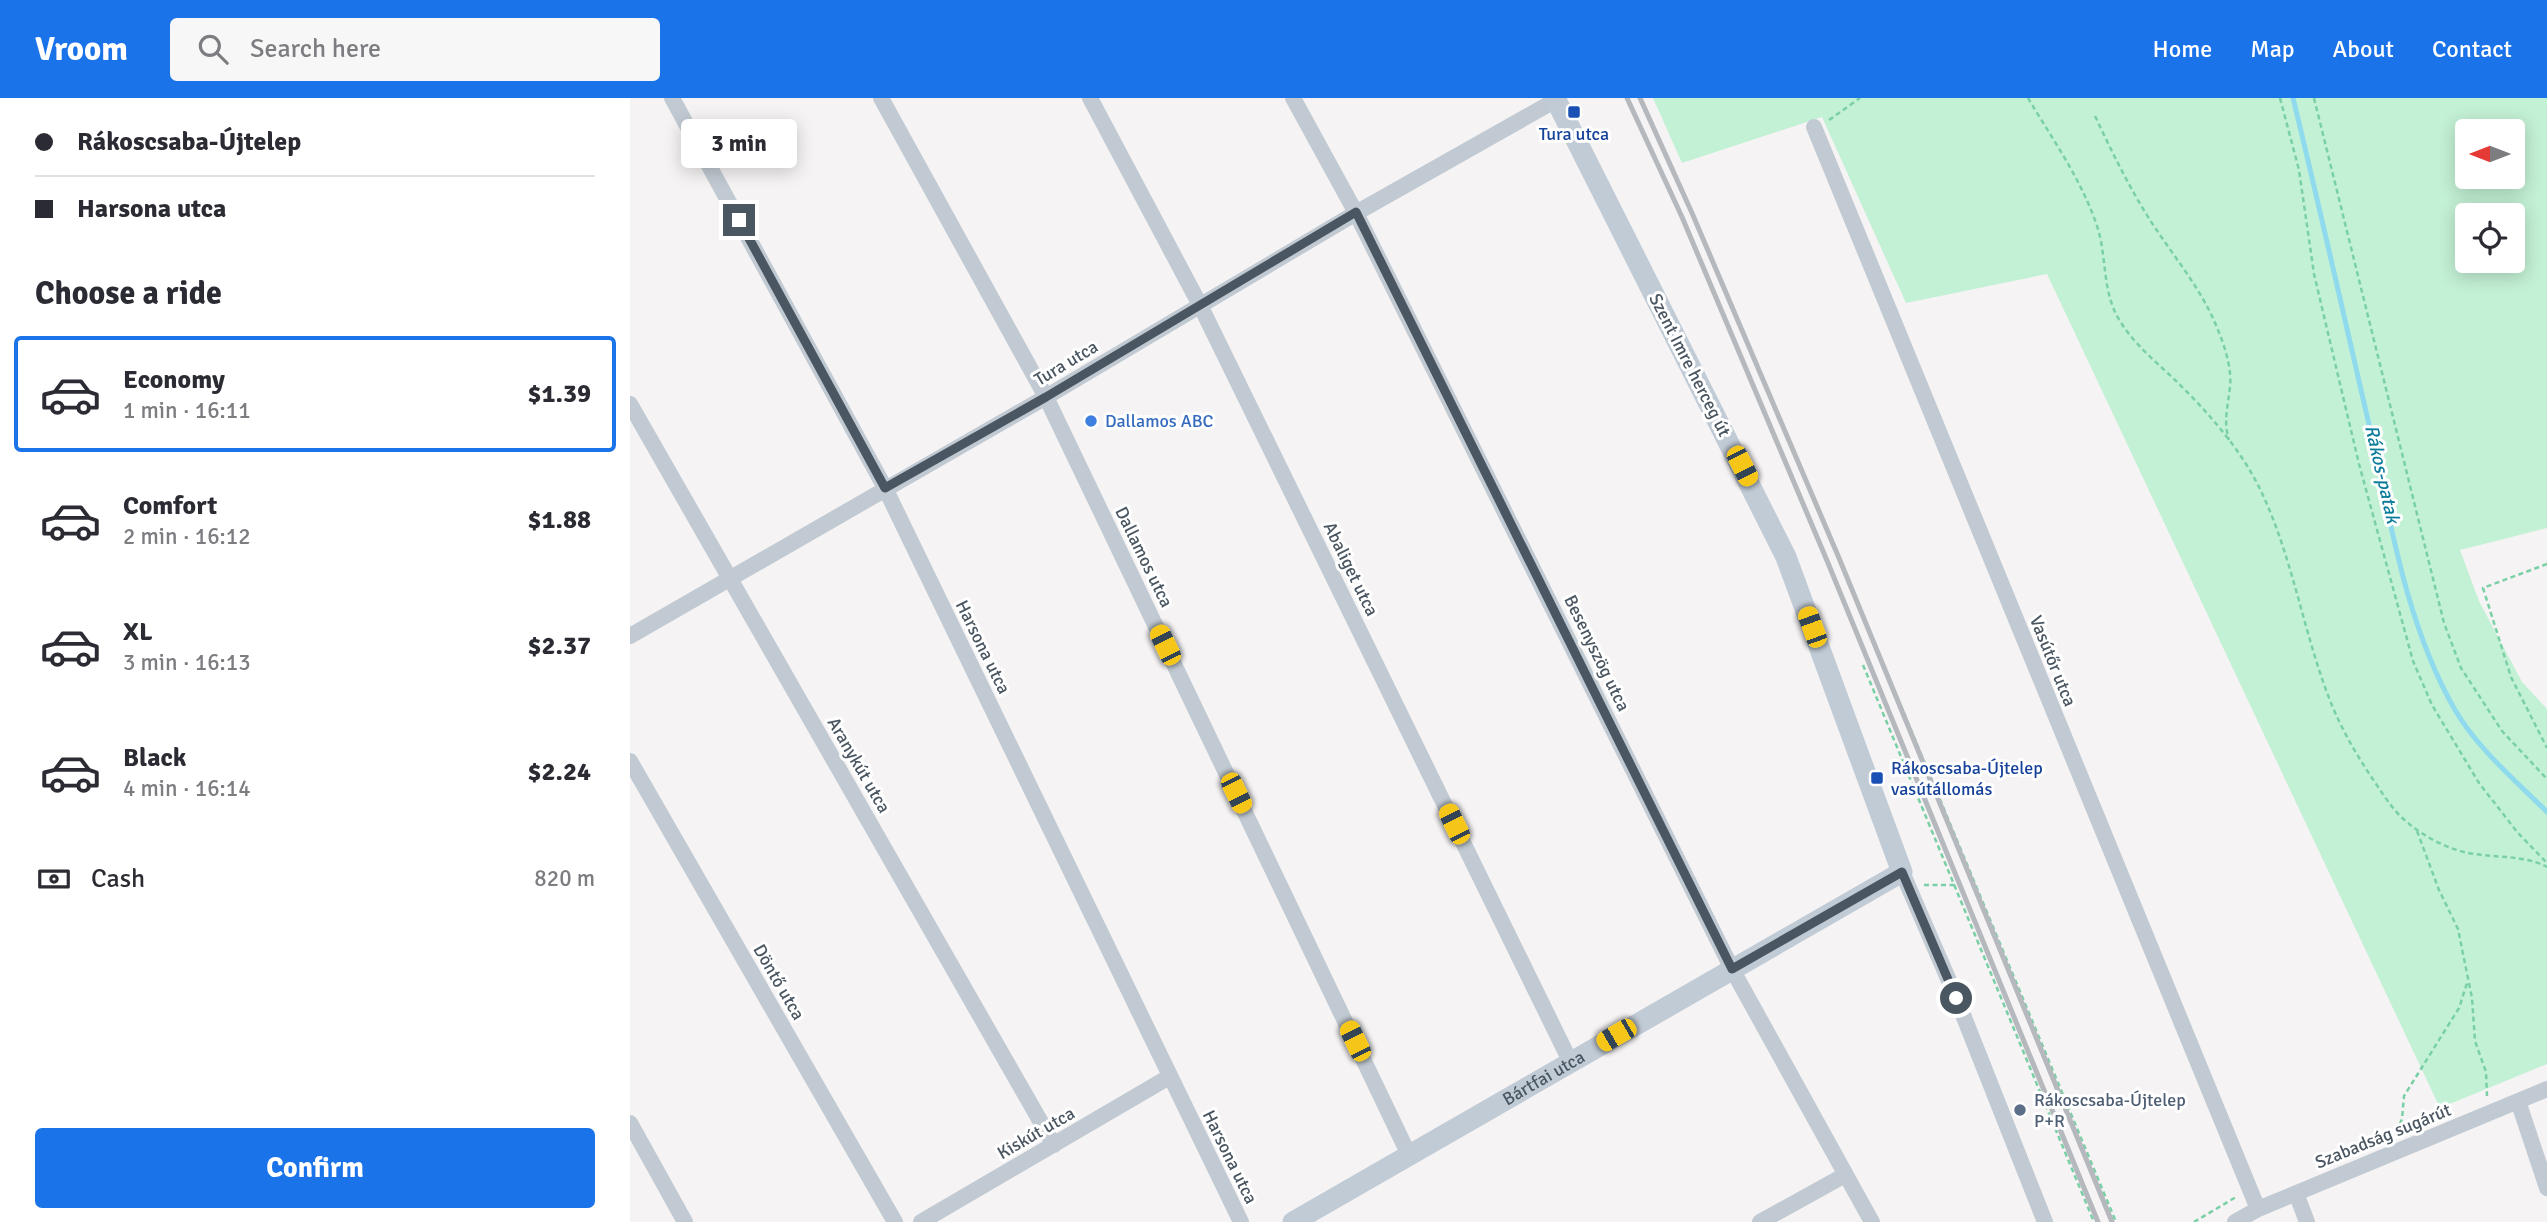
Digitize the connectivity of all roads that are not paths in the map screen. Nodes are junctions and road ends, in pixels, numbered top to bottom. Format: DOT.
graph roads {
  1 [pos="672,98"];
  2 [pos="881,98"];
  3 [pos="1090,98"];
  4 [pos="1293,98"];
  5 [pos="1556,99"];
  6 [pos="1814,127"];
  7 [pos="1356,212"];
  8 [pos="1200,305"];
  9 [pos="1046,397"];
  10 [pos="630,404"];
  11 [pos="885,488"];
  12 [pos="730,578"];
  13 [pos="630,636"];
  14 [pos="630,761"];
  15 [pos="1902,872"];
  16 [pos="1732,969"];
  17 [pos="1570,1061"];
  18 [pos="1169,1077"];
  19 [pos="2547,1089"];
  20 [pos="2518,1101"];
  21 [pos="630,1123"];
  22 [pos="1054,1145"];
  23 [pos="1409,1155"];
  24 [pos="1845,1175"];
  25 [pos="2547,1188"];
  26 [pos="2296,1193"];
  27 [pos="2258,1209"];
  28 [pos="685,1222"];
  29 [pos="895,1222"];
  30 [pos="921,1222"];
  31 [pos="1241,1222"];
  32 [pos="1293,1222"];
  33 [pos="1760,1222"];
  34 [pos="1872,1222"];
  35 [pos="2045,1222"];
  36 [pos="2235,1222"];
  37 [pos="2307,1222"];
  1 -- 11 [label="street, Harsona utca"];
  2 -- 9 [label="street, Dallamos utca"];
  3 -- 8 [label="street, Abaliget utca"];
  4 -- 7 [label="street, Besenyszög utca"];
  5 -- 7 [label="street, Tura utca"];
  5 -- 15 [label="street, Szent Imre herceg út"];
  6 -- 27 [label="street, Vasútőr utca"];
  7 -- 8 [label="street, Tura utca"];
  7 -- 16 [label="street, Besenyszög utca"];
  8 -- 9 [label="street, Tura utca"];
  8 -- 17 [label="street, Abaliget utca"];
  9 -- 11 [label="street, Tura utca"];
  9 -- 23 [label="street, Dallamos utca"];
  10 -- 12 [label="street, Aranykút utca"];
  11 -- 12 [label="street, Tura utca"];
  11 -- 18 [label="street, Harsona utca"];
  12 -- 13 [label="street, Tura utca"];
  12 -- 22 [label="street, Aranykút utca"];
  14 -- 29 [label="street, Döntő utca"];
  15 -- 16 [label="street, Bártfai utca"];
  15 -- 35 [label="street, Szent Imre herceg út"];
  16 -- 17 [label="street, Bártfai utca"];
  16 -- 24 [label="street, Besenyszög utca"];
  17 -- 23 [label="street, Bártfai utca"];
  18 -- 22 [label="street, Kiskút utca"];
  18 -- 31 [label="street, Harsona utca"];
  19 -- 20 [label="street, Szabadság sugárút"];
  20 -- 25 [label="street"];
  20 -- 26 [label="street, Szabadság sugárút"];
  21 -- 28 [label="street"];
  22 -- 30 [label="street, Kiskút utca"];
  23 -- 32 [label="street, Bártfai utca"];
  24 -- 33 [label="street"];
  24 -- 34 [label="street, Besenyszög utca"];
  26 -- 27 [label="street, Szabadság sugárút"];
  26 -- 37 [label="street"];
  27 -- 36 [label="street, Szabadság sugárút"];
}
